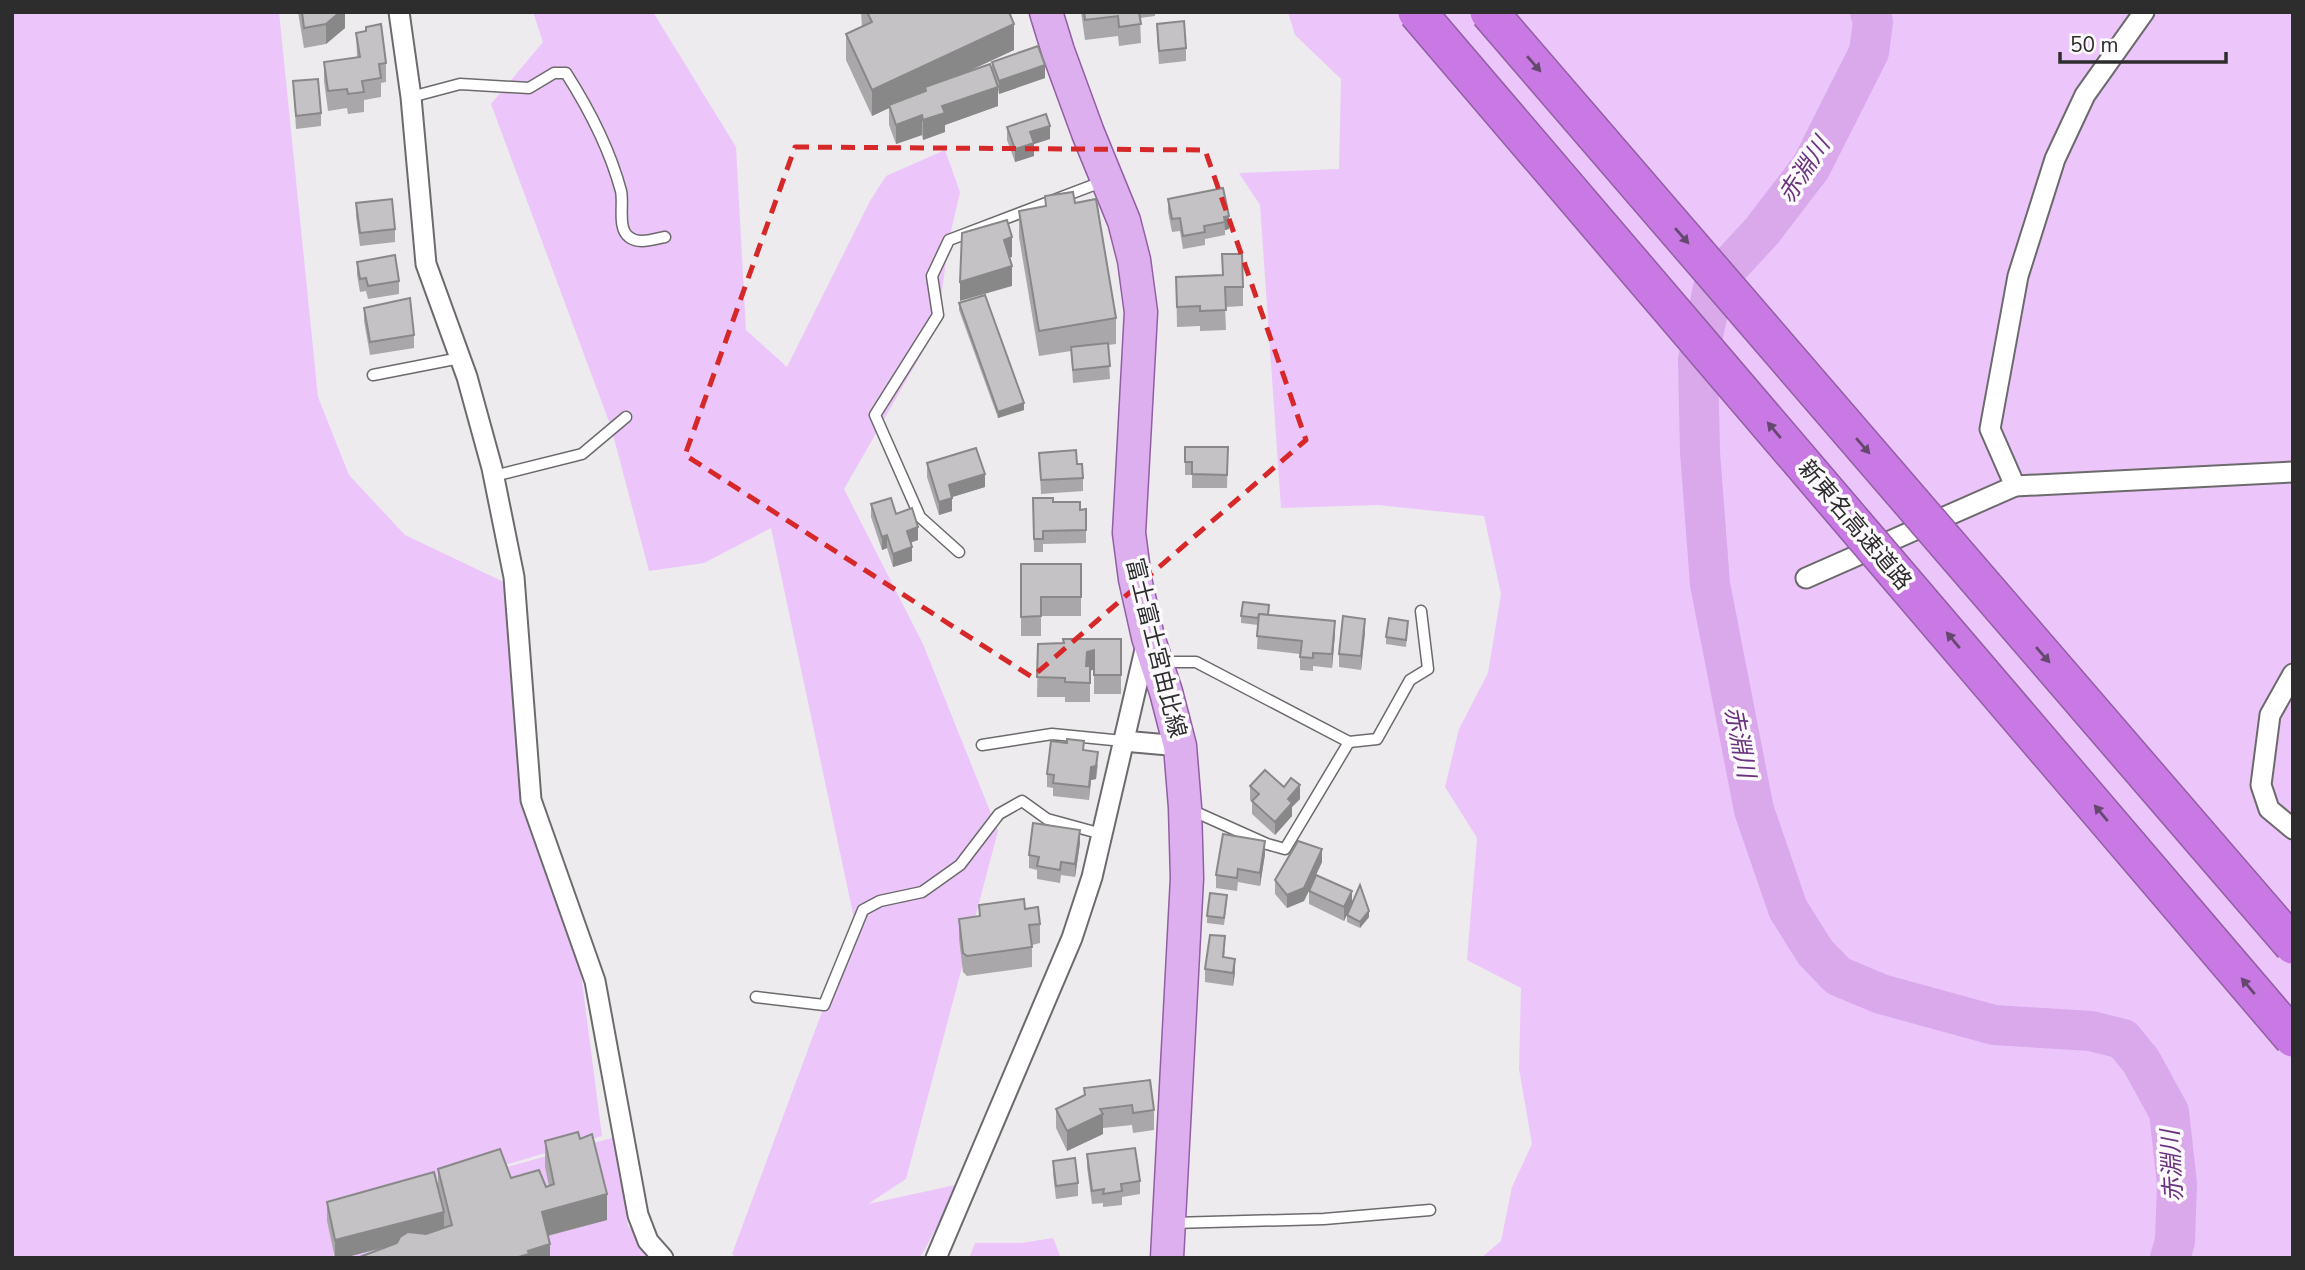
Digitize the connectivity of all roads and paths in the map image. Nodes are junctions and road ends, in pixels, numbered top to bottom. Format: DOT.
graph roads {
  1 [pos="399,12"];
  2 [pos="1046,12"];
  3 [pos="1417,12"];
  4 [pos="1489,12"];
  5 [pos="2144,12"];
  6 [pos="411,97"];
  7 [pos="1107,179"];
  8 [pos="665,237"];
  9 [pos="460,358"];
  10 [pos="373,375"];
  11 [pos="626,417"];
  12 [pos="2293,472"];
  13 [pos="494,476"];
  14 [pos="2015,486"];
  15 [pos="959,552"];
  16 [pos="1805,578"];
  17 [pos="1422,611"];
  18 [pos="1153,649"];
  19 [pos="2293,674"];
  20 [pos="1123,741"];
  21 [pos="1349,742"];
  22 [pos="982,745"];
  23 [pos="1180,746"];
  24 [pos="1185,807"];
  25 [pos="2293,829"];
  26 [pos="1102,834"];
  27 [pos="2293,944"];
  28 [pos="756,997"];
  29 [pos="2293,1038"];
  30 [pos="1430,1210"];
  31 [pos="1169,1223"];
  32 [pos="663,1258"];
  33 [pos="936,1258"];
  34 [pos="1167,1258"];
  1 -- 6 [label="street"];
  2 -- 7 [label="main road, 富士富士宮由比線"];
  29 -- 3 [label="highway, 新東名高速道路, one-way, bridge"];
  4 -- 27 [label="highway, one-way, bridge"];
  5 -- 14 [label="street"];
  6 -- 8 [label="lane"];
  6 -- 9 [label="street"];
  7 -- 15 [label="lane"];
  7 -- 18 [label="main road, 富士富士宮由比線"];
  9 -- 10 [label="lane"];
  9 -- 13 [label="street"];
  11 -- 13 [label="lane"];
  12 -- 14 [label="street"];
  13 -- 32 [label="street"];
  14 -- 16 [label="street"];
  17 -- 21 [label="lane"];
  18 -- 20 [label="street"];
  18 -- 21 [label="lane"];
  18 -- 23 [label="main road, 富士富士宮由比線"];
  19 -- 25 [label="street"];
  20 -- 22 [label="lane"];
  20 -- 23 [label="street"];
  20 -- 26 [label="street"];
  21 -- 24 [label="lane"];
  23 -- 24 [label="main road, 富士富士宮由比線"];
  24 -- 31 [label="main road, 富士富士宮由比線"];
  26 -- 28 [label="lane"];
  26 -- 33 [label="street"];
  30 -- 31 [label="lane"];
  31 -- 34 [label="main road, 富士富士宮由比線"];
}
